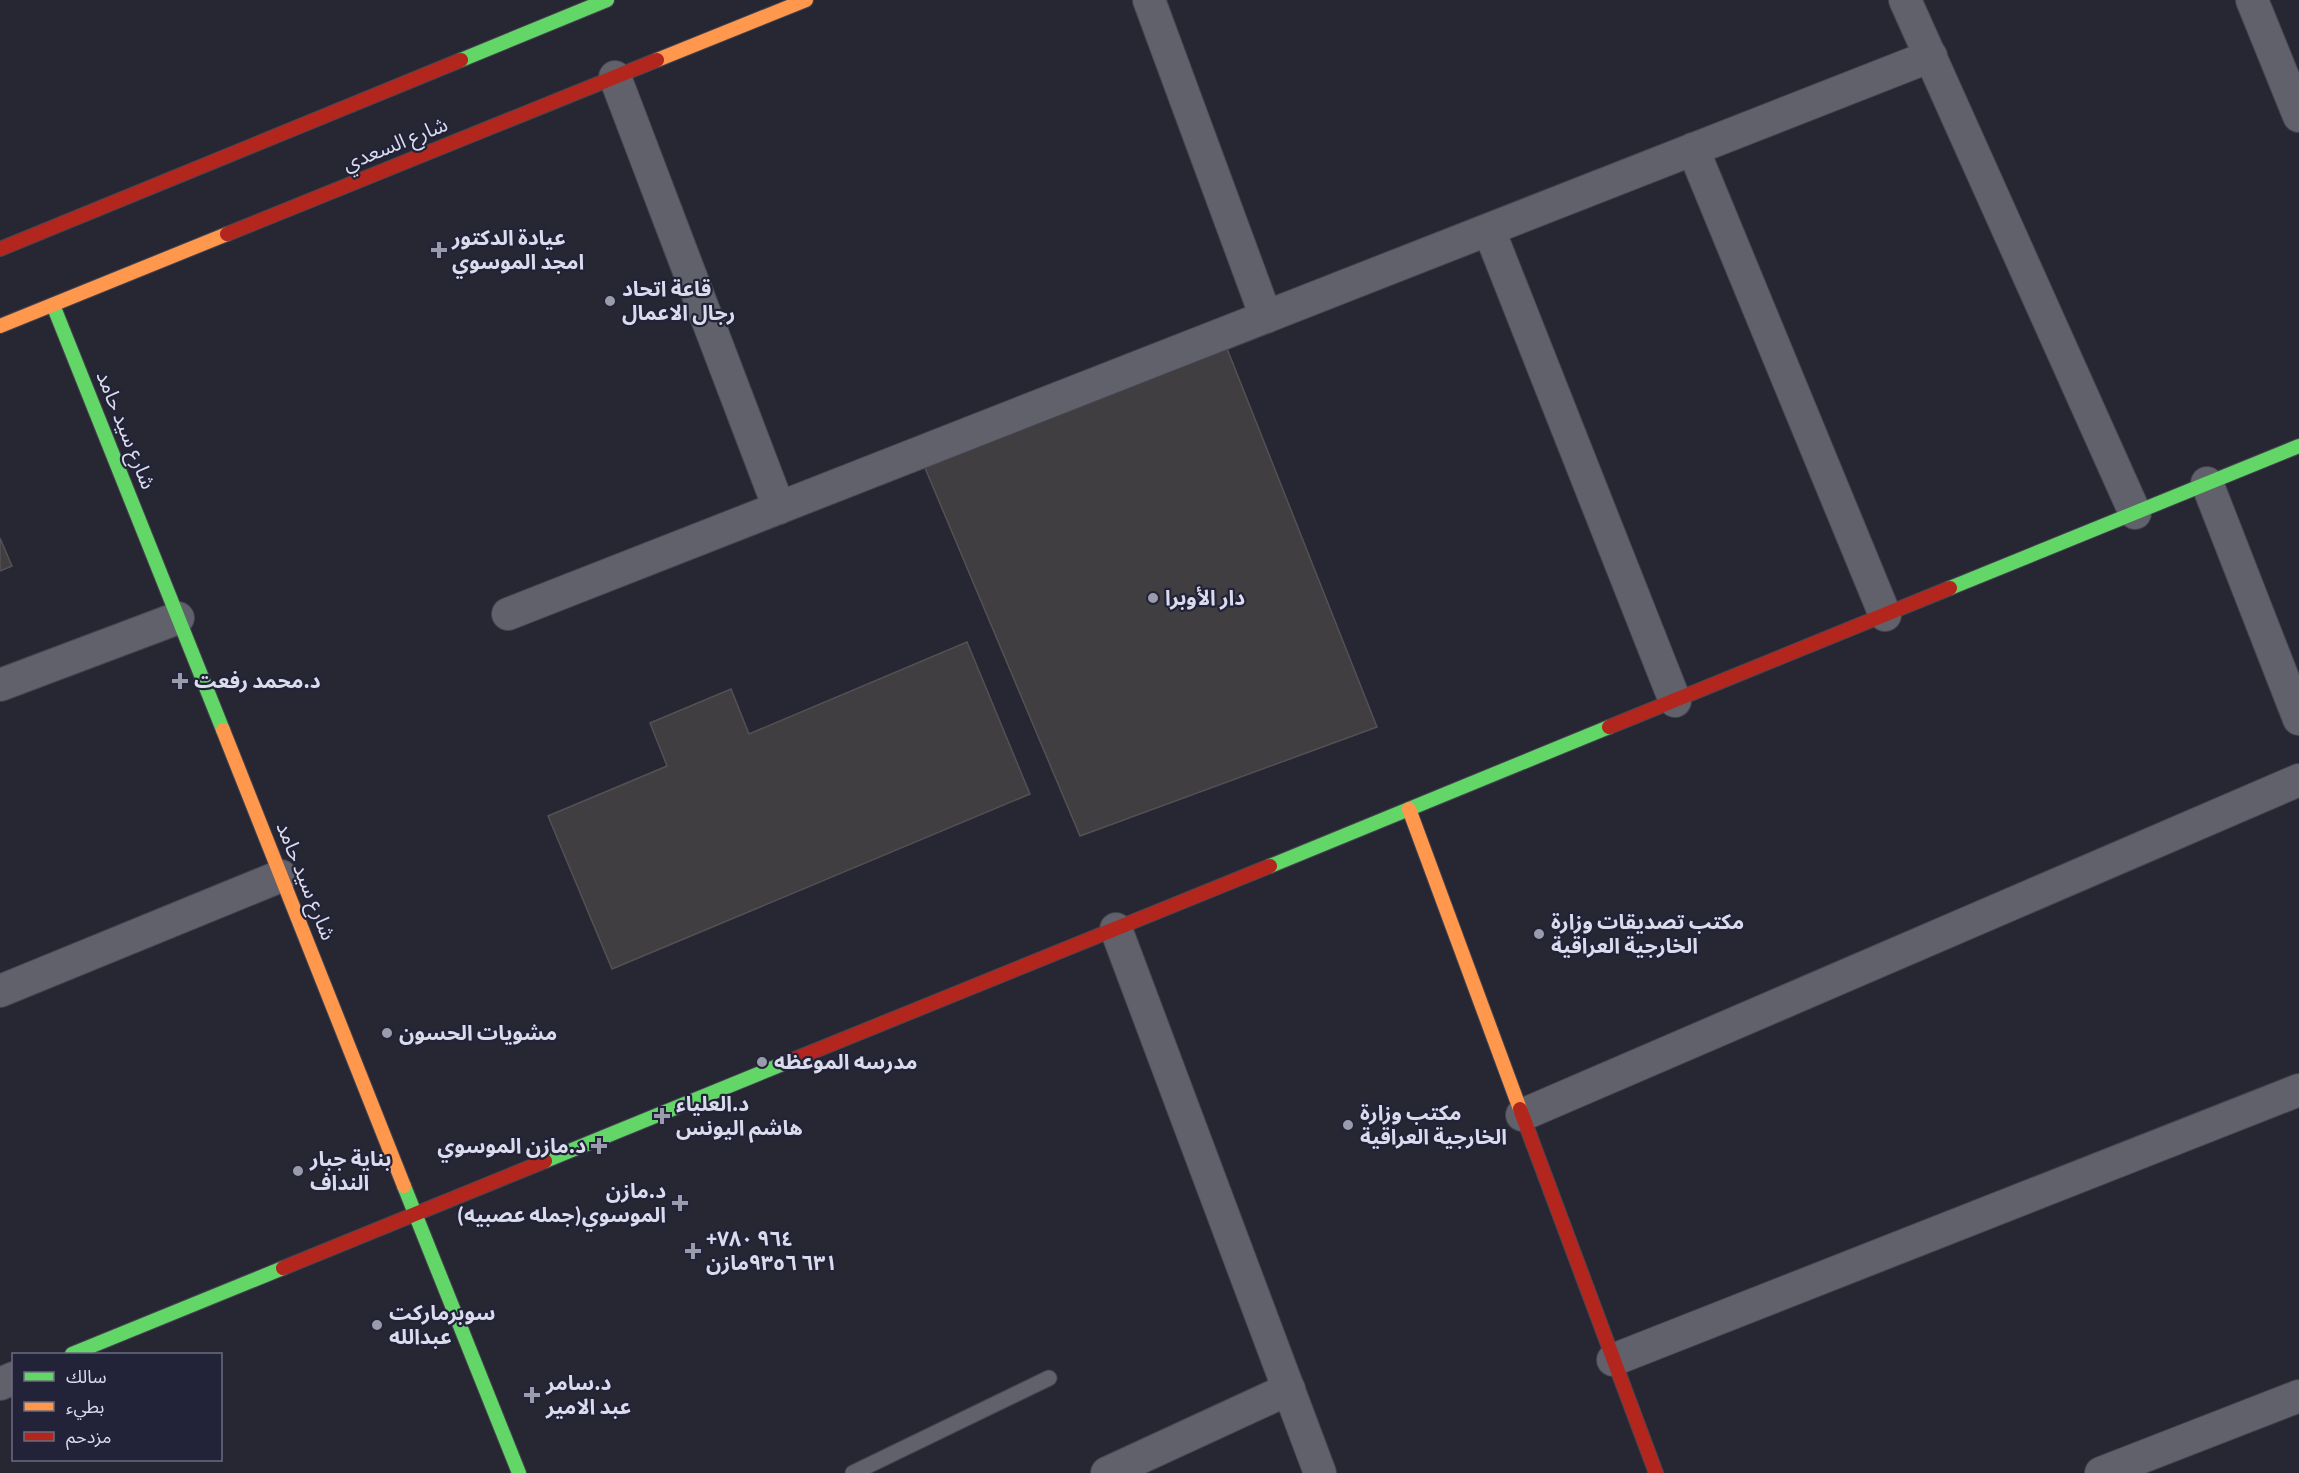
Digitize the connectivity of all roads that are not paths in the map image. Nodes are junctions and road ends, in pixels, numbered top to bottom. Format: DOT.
graph roads {
  1 [pos="607,0"];
  2 [pos="806,0"];
  3 [pos="1149,0"];
  4 [pos="1905,0"];
  5 [pos="2252,0"];
  6 [pos="1931,56"];
  7 [pos="615,77"];
  8 [pos="2299,116"];
  9 [pos="1693,149"];
  10 [pos="1489,230"];
  11 [pos="0,249"];
  12 [pos="53,305"];
  13 [pos="1266,317"];
  14 [pos="0,326"];
  15 [pos="2299,446"];
  16 [pos="2207,483"];
  17 [pos="778,508"];
  18 [pos="2135,513"];
  19 [pos="508,614"];
  20 [pos="1885,615"];
  21 [pos="178,618"];
  22 [pos="0,685"];
  23 [pos="1675,700"];
  24 [pos="2299,719"];
  25 [pos="2299,780"];
  26 [pos="1409,809"];
  27 [pos="281,876"];
  28 [pos="1116,929"];
  29 [pos="0,991"];
  30 [pos="2299,1090"];
  31 [pos="1522,1115"];
  32 [pos="416,1214"];
  33 [pos="74,1353"];
  34 [pos="1613,1359"];
  35 [pos="1049,1378"];
  36 [pos="1288,1389"];
  37 [pos="2299,1396"];
  38 [pos="519,1473"];
  39 [pos="853,1473"];
  40 [pos="1107,1473"];
  41 [pos="1320,1473"];
  42 [pos="1656,1473"];
  43 [pos="2101,1473"];
  1 -- 11 [label="street"];
  2 -- 7 [label="street, شارع السعدي"];
  3 -- 13 [label="street"];
  4 -- 6 [label="street"];
  5 -- 8 [label="street"];
  6 -- 9 [label="street"];
  6 -- 18 [label="street"];
  7 -- 12 [label="street, شارع السعدي"];
  7 -- 17 [label="street"];
  9 -- 10 [label="street"];
  9 -- 20 [label="street"];
  10 -- 13 [label="street"];
  10 -- 23 [label="street"];
  12 -- 14 [label="street, شارع السعدي"];
  12 -- 21 [label="street, شارع سيد حامد"];
  13 -- 17 [label="street"];
  15 -- 16 [label="street"];
  16 -- 18 [label="street"];
  16 -- 24 [label="street"];
  17 -- 19 [label="street"];
  18 -- 20 [label="street"];
  20 -- 23 [label="street"];
  21 -- 22 [label="street"];
  21 -- 27 [label="street, شارع سيد حامد"];
  23 -- 26 [label="street"];
  25 -- 31 [label="street"];
  26 -- 28 [label="street"];
  26 -- 31 [label="street"];
  27 -- 29 [label="street"];
  27 -- 32 [label="street, شارع سيد حامد"];
  28 -- 32 [label="street"];
  28 -- 36 [label="street"];
  30 -- 34 [label="street"];
  31 -- 34 [label="street"];
  32 -- 33 [label="street"];
  32 -- 38 [label="street, شارع سيد حامد"];
  34 -- 42 [label="street"];
  35 -- 39 [label="lane"];
  36 -- 40 [label="street"];
  36 -- 41 [label="street"];
  37 -- 43 [label="street"];
}
